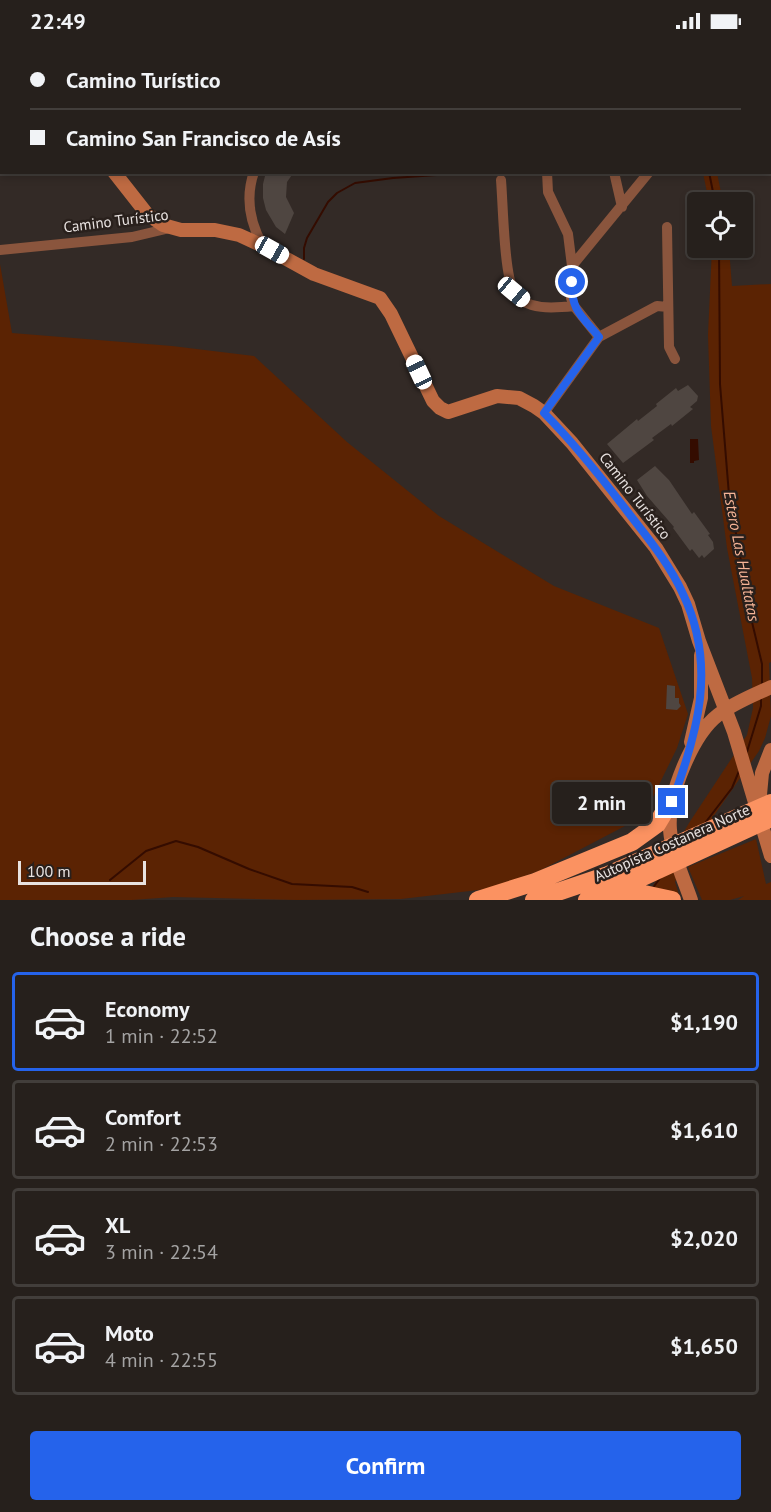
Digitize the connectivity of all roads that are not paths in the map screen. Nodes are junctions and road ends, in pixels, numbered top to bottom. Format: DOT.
graph roads {
  1 [pos="116,174"];
  2 [pos="253,174"];
  3 [pos="547,174"];
  4 [pos="614,174"];
  5 [pos="647,174"];
  6 [pos="501,180"];
  7 [pos="622,207"];
  8 [pos="667,227"];
  9 [pos="170,228"];
  10 [pos="250,234"];
  11 [pos="0,250"];
  12 [pos="572,266"];
  13 [pos="574,306"];
  14 [pos="668,307"];
  15 [pos="599,337"];
  16 [pos="675,359"];
  17 [pos="544,413"];
  18 [pos="699,641"];
  19 [pos="717,687"];
  20 [pos="768,688"];
  21 [pos="744,697"];
  22 [pos="726,710"];
  23 [pos="771,750"];
  24 [pos="688,755"];
  25 [pos="675,794"];
  26 [pos="768,815"];
  27 [pos="771,856"];
  28 [pos="634,873"];
  29 [pos="478,900"];
  30 [pos="534,900"];
  31 [pos="587,900"];
  32 [pos="620,900"];
  33 [pos="672,900"];
  34 [pos="691,900"];
  1 -- 9 [label="main road"];
  2 -- 10 [label="street"];
  3 -- 12 [label="street"];
  4 -- 7 [label="street"];
  5 -- 7 [label="street"];
  6 -- 13 [label="street"];
  7 -- 12 [label="street"];
  8 -- 14 [label="street"];
  9 -- 10 [label="main road, Camino Turístico"];
  9 -- 11 [label="street, Camino Turístico"];
  10 -- 17 [label="main road, Camino Turístico"];
  12 -- 13 [label="street"];
  13 -- 15 [label="street"];
  14 -- 15 [label="street"];
  14 -- 16 [label="street"];
  15 -- 17 [label="street"];
  17 -- 18 [label="main road, Camino Turístico"];
  18 -- 19 [label="main road, Camino Turístico"];
  18 -- 24 [label="main road"];
  19 -- 21 [label="main road"];
  19 -- 22 [label="main road, Camino Turístico"];
  20 -- 21 [label="main road"];
  21 -- 22 [label="main road"];
  22 -- 24 [label="main road"];
  22 -- 26 [label="main road, Camino Turístico"];
  23 -- 26 [label="main road"];
  24 -- 25 [label="main road"];
  25 -- 29 [label="highway"];
  25 -- 34 [label="main road"];
  26 -- 27 [label="main road, Camino Turístico"];
  26 -- 28 [label="highway, Autopista Costanera Norte"];
  28 -- 30 [label="highway, Autopista Costanera Norte"];
  28 -- 31 [label="highway, Autopista Costanera Norte"];
  32 -- 33 [label="highway"];
}
